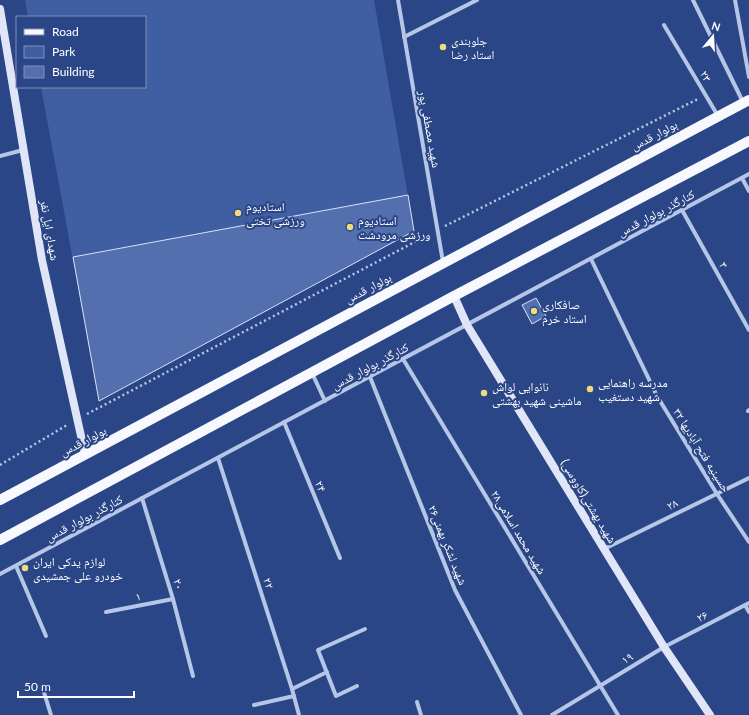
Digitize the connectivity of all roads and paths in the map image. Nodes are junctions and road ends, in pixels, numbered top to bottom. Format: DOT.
graph roads {
  1 [pos="398,0"];
  2 [pos="477,0"];
  3 [pos="693,0"];
  4 [pos="735,0"];
  5 [pos="0,9"];
  6 [pos="1,23"];
  7 [pos="664,25"];
  8 [pos="404,36"];
  9 [pos="749,77"];
  10 [pos="706,96"];
  11 [pos="746,101"];
  12 [pos="718,116"];
  13 [pos="749,141"];
  14 [pos="24,150"];
  15 [pos="0,156"];
  16 [pos="749,174"];
  17 [pos="742,178"];
  18 [pos="749,191"];
  19 [pos="682,210"];
  20 [pos="437,230"];
  21 [pos="591,259"];
  22 [pos="443,262"];
  23 [pos="454,296"];
  24 [pos="467,325"];
  25 [pos="749,330"];
  26 [pos="403,359"];
  27 [pos="312,372"];
  28 [pos="370,377"];
  29 [pos="325,401"];
  30 [pos="77,419"];
  31 [pos="284,422"];
  32 [pos="85,454"];
  33 [pos="218,458"];
  34 [pos="0,465"];
  35 [pos="749,478"];
  36 [pos="717,494"];
  37 [pos="142,498"];
  38 [pos="0,500"];
  39 [pos="0,540"];
  40 [pos="749,542"];
  41 [pos="604,549"];
  42 [pos="340,558"];
  43 [pos="16,566"];
  44 [pos="0,574"];
  45 [pos="173,599"];
  46 [pos="747,604"];
  47 [pos="106,612"];
  48 [pos="749,612"];
  49 [pos="365,629"];
  50 [pos="46,636"];
  51 [pos="664,647"];
  52 [pos="327,672"];
  53 [pos="193,676"];
  54 [pos="357,686"];
  55 [pos="600,686"];
  56 [pos="43,689"];
  57 [pos="292,689"];
  58 [pos="294,696"];
  59 [pos="417,702"];
  60 [pos="254,705"];
  61 [pos="50,715"];
  62 [pos="299,715"];
  63 [pos="421,715"];
  64 [pos="521,715"];
  65 [pos="552,715"];
  66 [pos="618,715"];
  67 [pos="710,715"];
  1 -- 8 [label="street, شهید مصطفی پور"];
  2 -- 8 [label="street"];
  3 -- 11 [label="street"];
  4 -- 9 [label="street"];
  5 -- 6 [label="street, شهدای ایل نفر"];
  6 -- 14 [label="street, شهدای ایل نفر"];
  7 -- 10 [label="street, ۲۳"];
  8 -- 20 [label="street, شهید مصطفی پور"];
  10 -- 12 [label="street, ۲۳"];
  10 -- 20 [label="path"];
  11 -- 12 [label="main road, بولوار قدس"];
  12 -- 22 [label="main road, بولوار قدس"];
  13 -- 23 [label="main road"];
  14 -- 15 [label="street"];
  14 -- 30 [label="street, شهدای ایل نفر"];
  16 -- 17 [label="street, کنارگذر بولوار قدس"];
  17 -- 18 [label="street"];
  17 -- 19 [label="street, کنارگذر بولوار قدس"];
  19 -- 21 [label="street, کنارگذر بولوار قدس"];
  19 -- 25 [label="street, ۳"];
  20 -- 22 [label="street, شهید مصطفی پور"];
  20 -- 30 [label="path"];
  21 -- 24 [label="street, کنارگذر بولوار قدس"];
  21 -- 36 [label="street, حسینیه فتح آبادیها ۳۲"];
  22 -- 32 [label="main road, بولوار قدس"];
  23 -- 24 [label="street, شهید بهشتی(کاووسی)"];
  23 -- 27 [label="main road"];
  24 -- 26 [label="street, کنارگذر بولوار قدس"];
  24 -- 41 [label="street, شهید بهشتی(کاووسی)"];
  26 -- 28 [label="street, کنارگذر بولوار قدس"];
  26 -- 55 [label="street, شهید محمد اسلامی۲۸"];
  27 -- 29 [label="street"];
  27 -- 39 [label="main road"];
  28 -- 29 [label="street, کنارگذر بولوار قدس"];
  28 -- 64 [label="street, شهید لشکر بهمنی۲۶"];
  29 -- 31 [label="street, کنارگذر بولوار قدس"];
  30 -- 32 [label="street, شهدای ایل نفر"];
  30 -- 34 [label="path"];
  31 -- 33 [label="street, کنارگذر بولوار قدس"];
  31 -- 42 [label="street, ۲۴"];
  32 -- 38 [label="main road, بولوار قدس"];
  33 -- 37 [label="street, کنارگذر بولوار قدس"];
  33 -- 57 [label="street, ۲۲"];
  35 -- 36 [label="street, ۲۸"];
  36 -- 40 [label="street, حسینیه فتح آبادیها ۳۲"];
  36 -- 41 [label="street, ۲۸"];
  37 -- 43 [label="street, کنارگذر بولوار قدس"];
  37 -- 45 [label="street, ۲۰"];
  41 -- 51 [label="street, شهید بهشتی(کاووسی)"];
  43 -- 44 [label="street, کنارگذر بولوار قدس"];
  43 -- 50 [label="street"];
  45 -- 47 [label="street, ۱"];
  45 -- 53 [label="street, ۲۰"];
  46 -- 48 [label="street"];
  46 -- 51 [label="street, ۲۶"];
  49 -- 52 [label="street"];
  51 -- 55 [label="street, ۱۹"];
  51 -- 67 [label="street, شهید بهشتی(کاووسی)"];
  52 -- 54 [label="street"];
  52 -- 57 [label="street"];
  55 -- 65 [label="street, ۱۹"];
  55 -- 66 [label="street, شهید محمد اسلامی۲۸"];
  56 -- 61 [label="street"];
  57 -- 58 [label="street, ۲۲"];
  58 -- 60 [label="street"];
  58 -- 62 [label="street, ۲۲"];
  59 -- 63 [label="street"];
}
